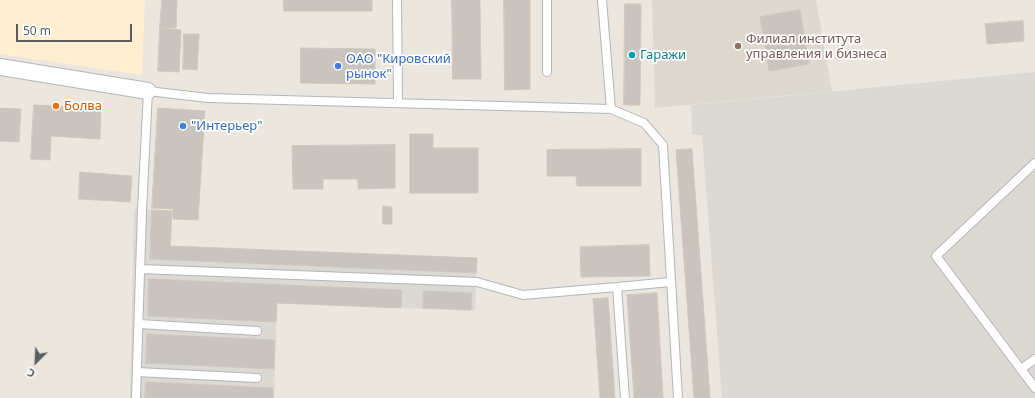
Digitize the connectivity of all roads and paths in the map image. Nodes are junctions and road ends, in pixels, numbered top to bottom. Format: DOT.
graph roads {
  1 [pos="397,0"];
  2 [pos="547,0"];
  3 [pos="602,0"];
  4 [pos="0,66"];
  5 [pos="547,72"];
  6 [pos="148,91"];
  7 [pos="398,103"];
  8 [pos="611,109"];
  9 [pos="1035,162"];
  10 [pos="140,269"];
  11 [pos="670,282"];
  12 [pos="616,287"];
  13 [pos="138,324"];
  14 [pos="257,331"];
  15 [pos="1035,359"];
  16 [pos="1021,369"];
  17 [pos="137,372"];
  18 [pos="257,378"];
  19 [pos="1035,388"];
  20 [pos="136,398"];
  21 [pos="625,398"];
  22 [pos="678,398"];
  1 -- 7 [label="lane"];
  2 -- 5 [label="lane"];
  3 -- 8 [label="lane"];
  4 -- 6 [label="street"];
  6 -- 7 [label="lane"];
  6 -- 10 [label="lane"];
  7 -- 8 [label="lane"];
  8 -- 11 [label="lane"];
  9 -- 16 [label="lane"];
  10 -- 12 [label="lane"];
  10 -- 13 [label="lane"];
  11 -- 12 [label="lane"];
  11 -- 22 [label="lane"];
  12 -- 21 [label="lane"];
  13 -- 14 [label="lane"];
  13 -- 17 [label="lane"];
  15 -- 16 [label="lane"];
  16 -- 19 [label="lane"];
  17 -- 18 [label="lane"];
  17 -- 20 [label="lane"];
}
